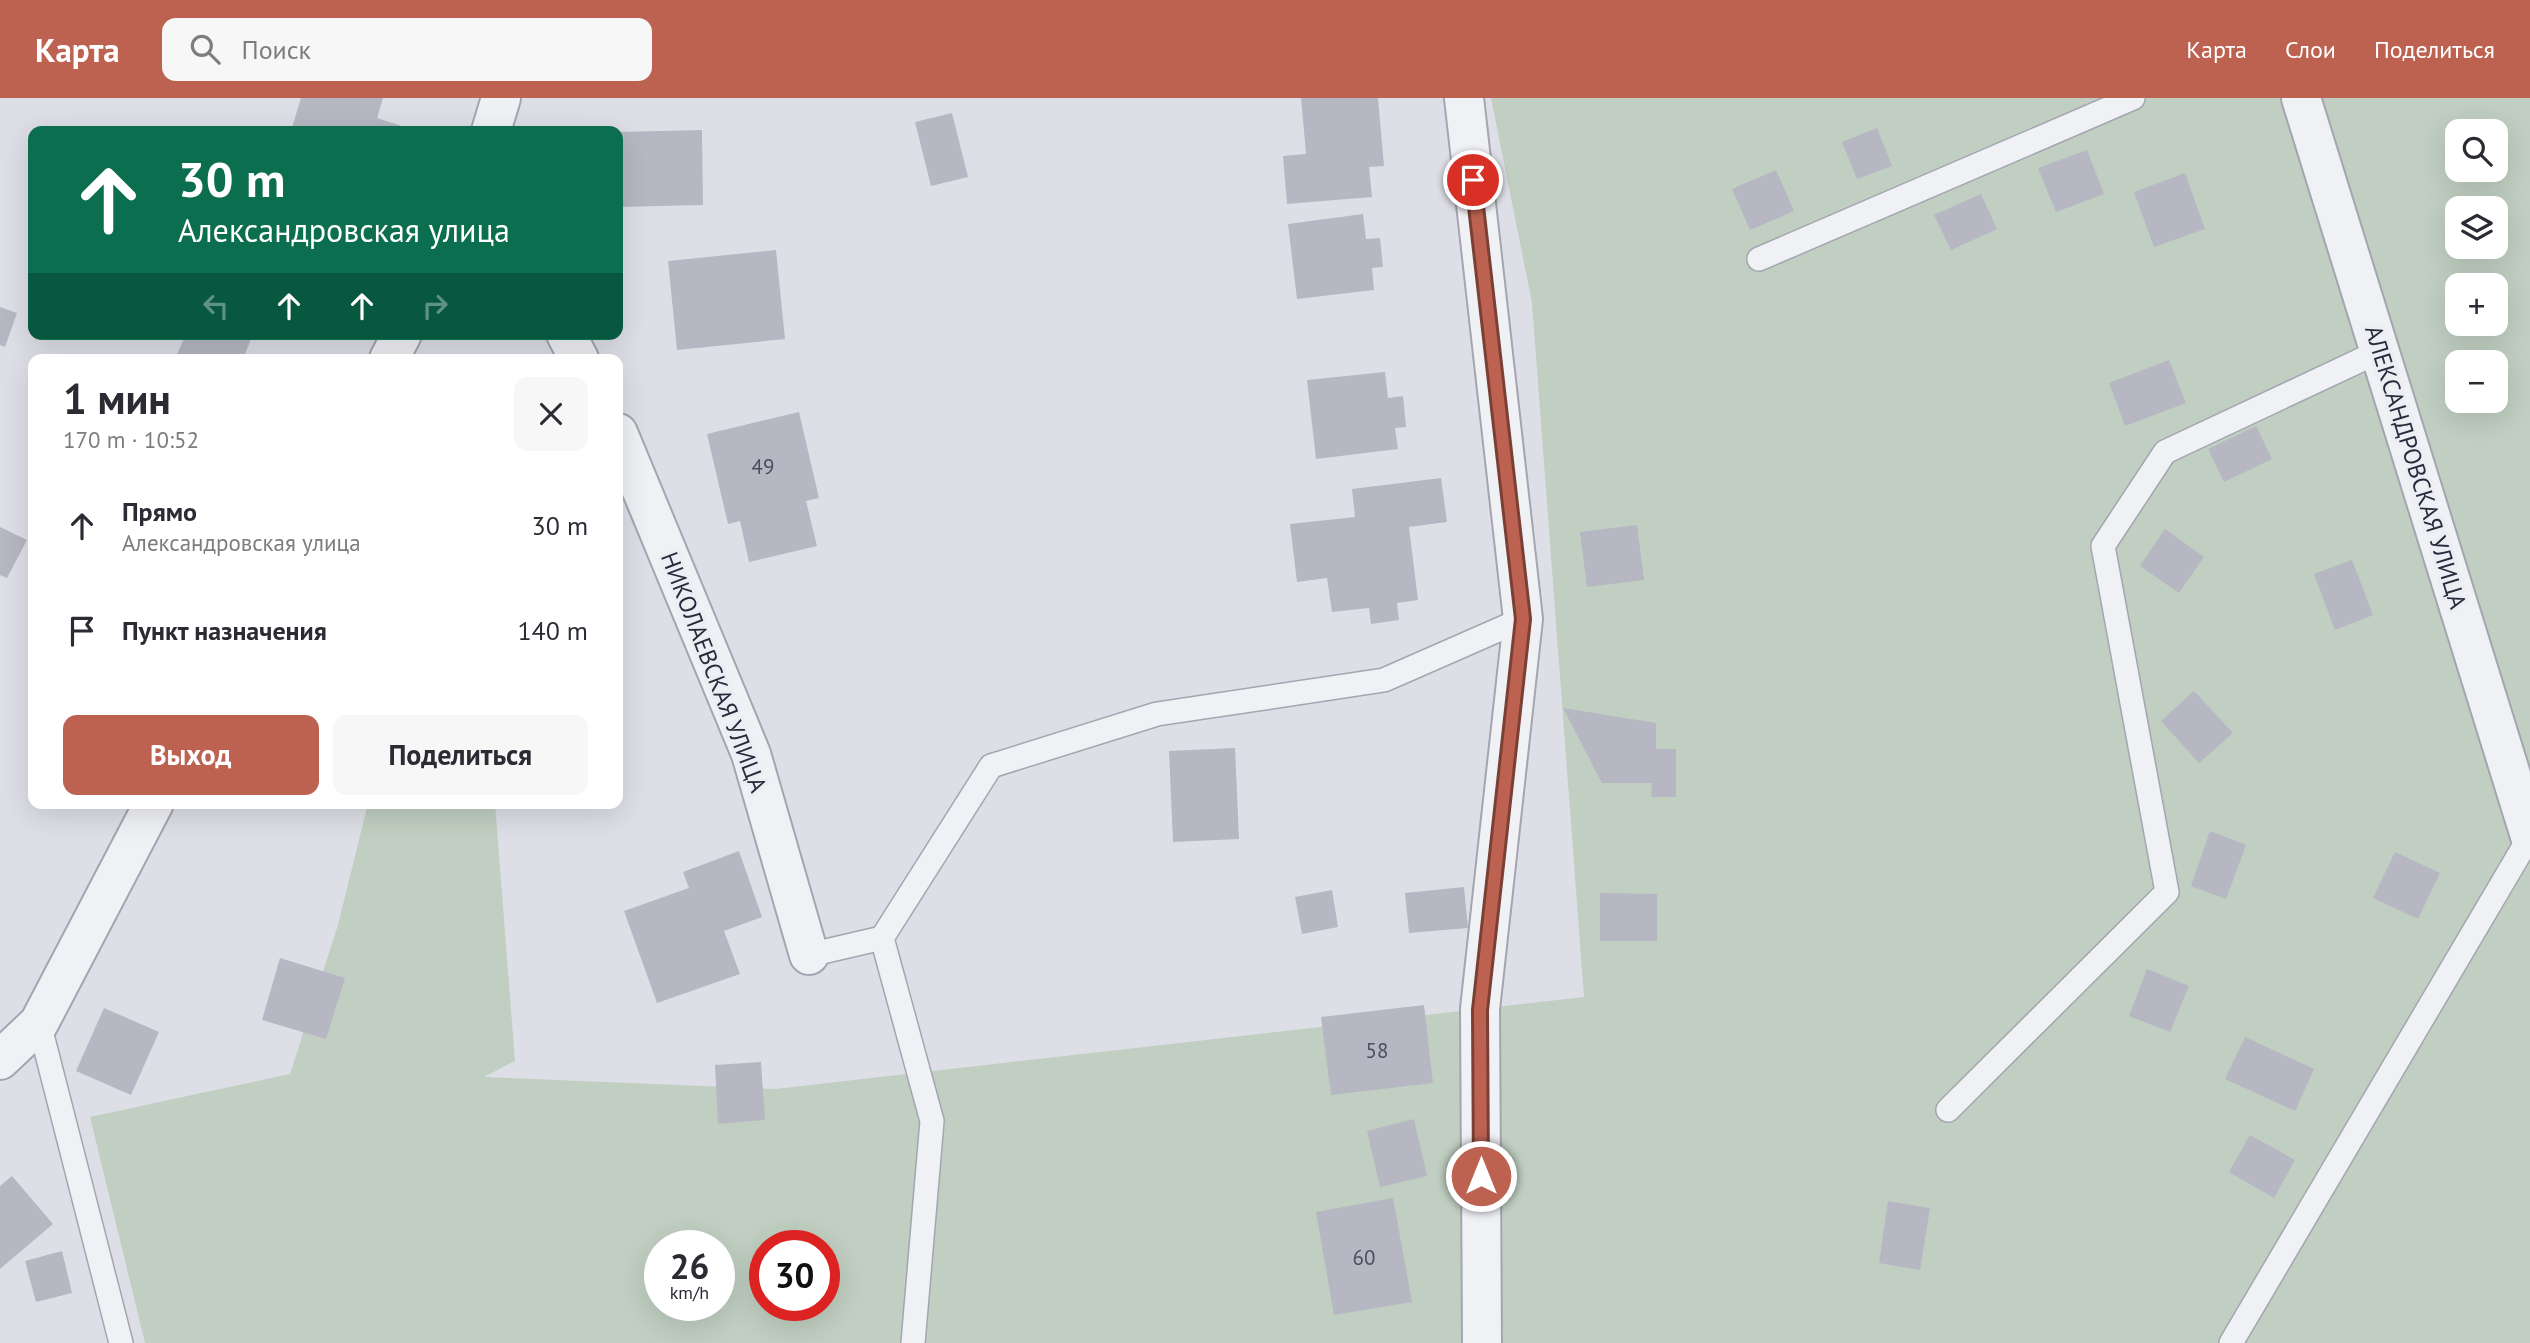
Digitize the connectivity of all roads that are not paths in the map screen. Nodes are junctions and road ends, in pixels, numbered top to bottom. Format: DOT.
graph roads {
  1 [pos="501,98"];
  2 [pos="1464,98"];
  3 [pos="2133,98"];
  4 [pos="2301,98"];
  5 [pos="493,126"];
  6 [pos="1759,259"];
  7 [pos="2380,351"];
  8 [pos="623,445"];
  9 [pos="1523,619"];
  10 [pos="151,809"];
  11 [pos="2530,836"];
  12 [pos="882,939"];
  13 [pos="809,955"];
  14 [pos="38,1023"];
  15 [pos="0,1060"];
  16 [pos="1948,1110"];
  17 [pos="121,1343"];
  18 [pos="914,1343"];
  19 [pos="1482,1343"];
  20 [pos="2231,1343"];
  1 -- 5 [label="street"];
  2 -- 9 [label="street"];
  3 -- 6 [label="lane"];
  4 -- 7 [label="street, АЛЕКСАНДРОВСКАЯ УЛИЦА"];
  7 -- 11 [label="street, АЛЕКСАНДРОВСКАЯ УЛИЦА"];
  7 -- 16 [label="lane"];
  8 -- 13 [label="street, НИКОЛАЕВСКАЯ УЛИЦА"];
  9 -- 12 [label="lane"];
  9 -- 19 [label="street"];
  10 -- 14 [label="street"];
  11 -- 20 [label="lane"];
  12 -- 13 [label="lane"];
  12 -- 18 [label="lane"];
  14 -- 15 [label="street"];
  14 -- 17 [label="lane"];
}
